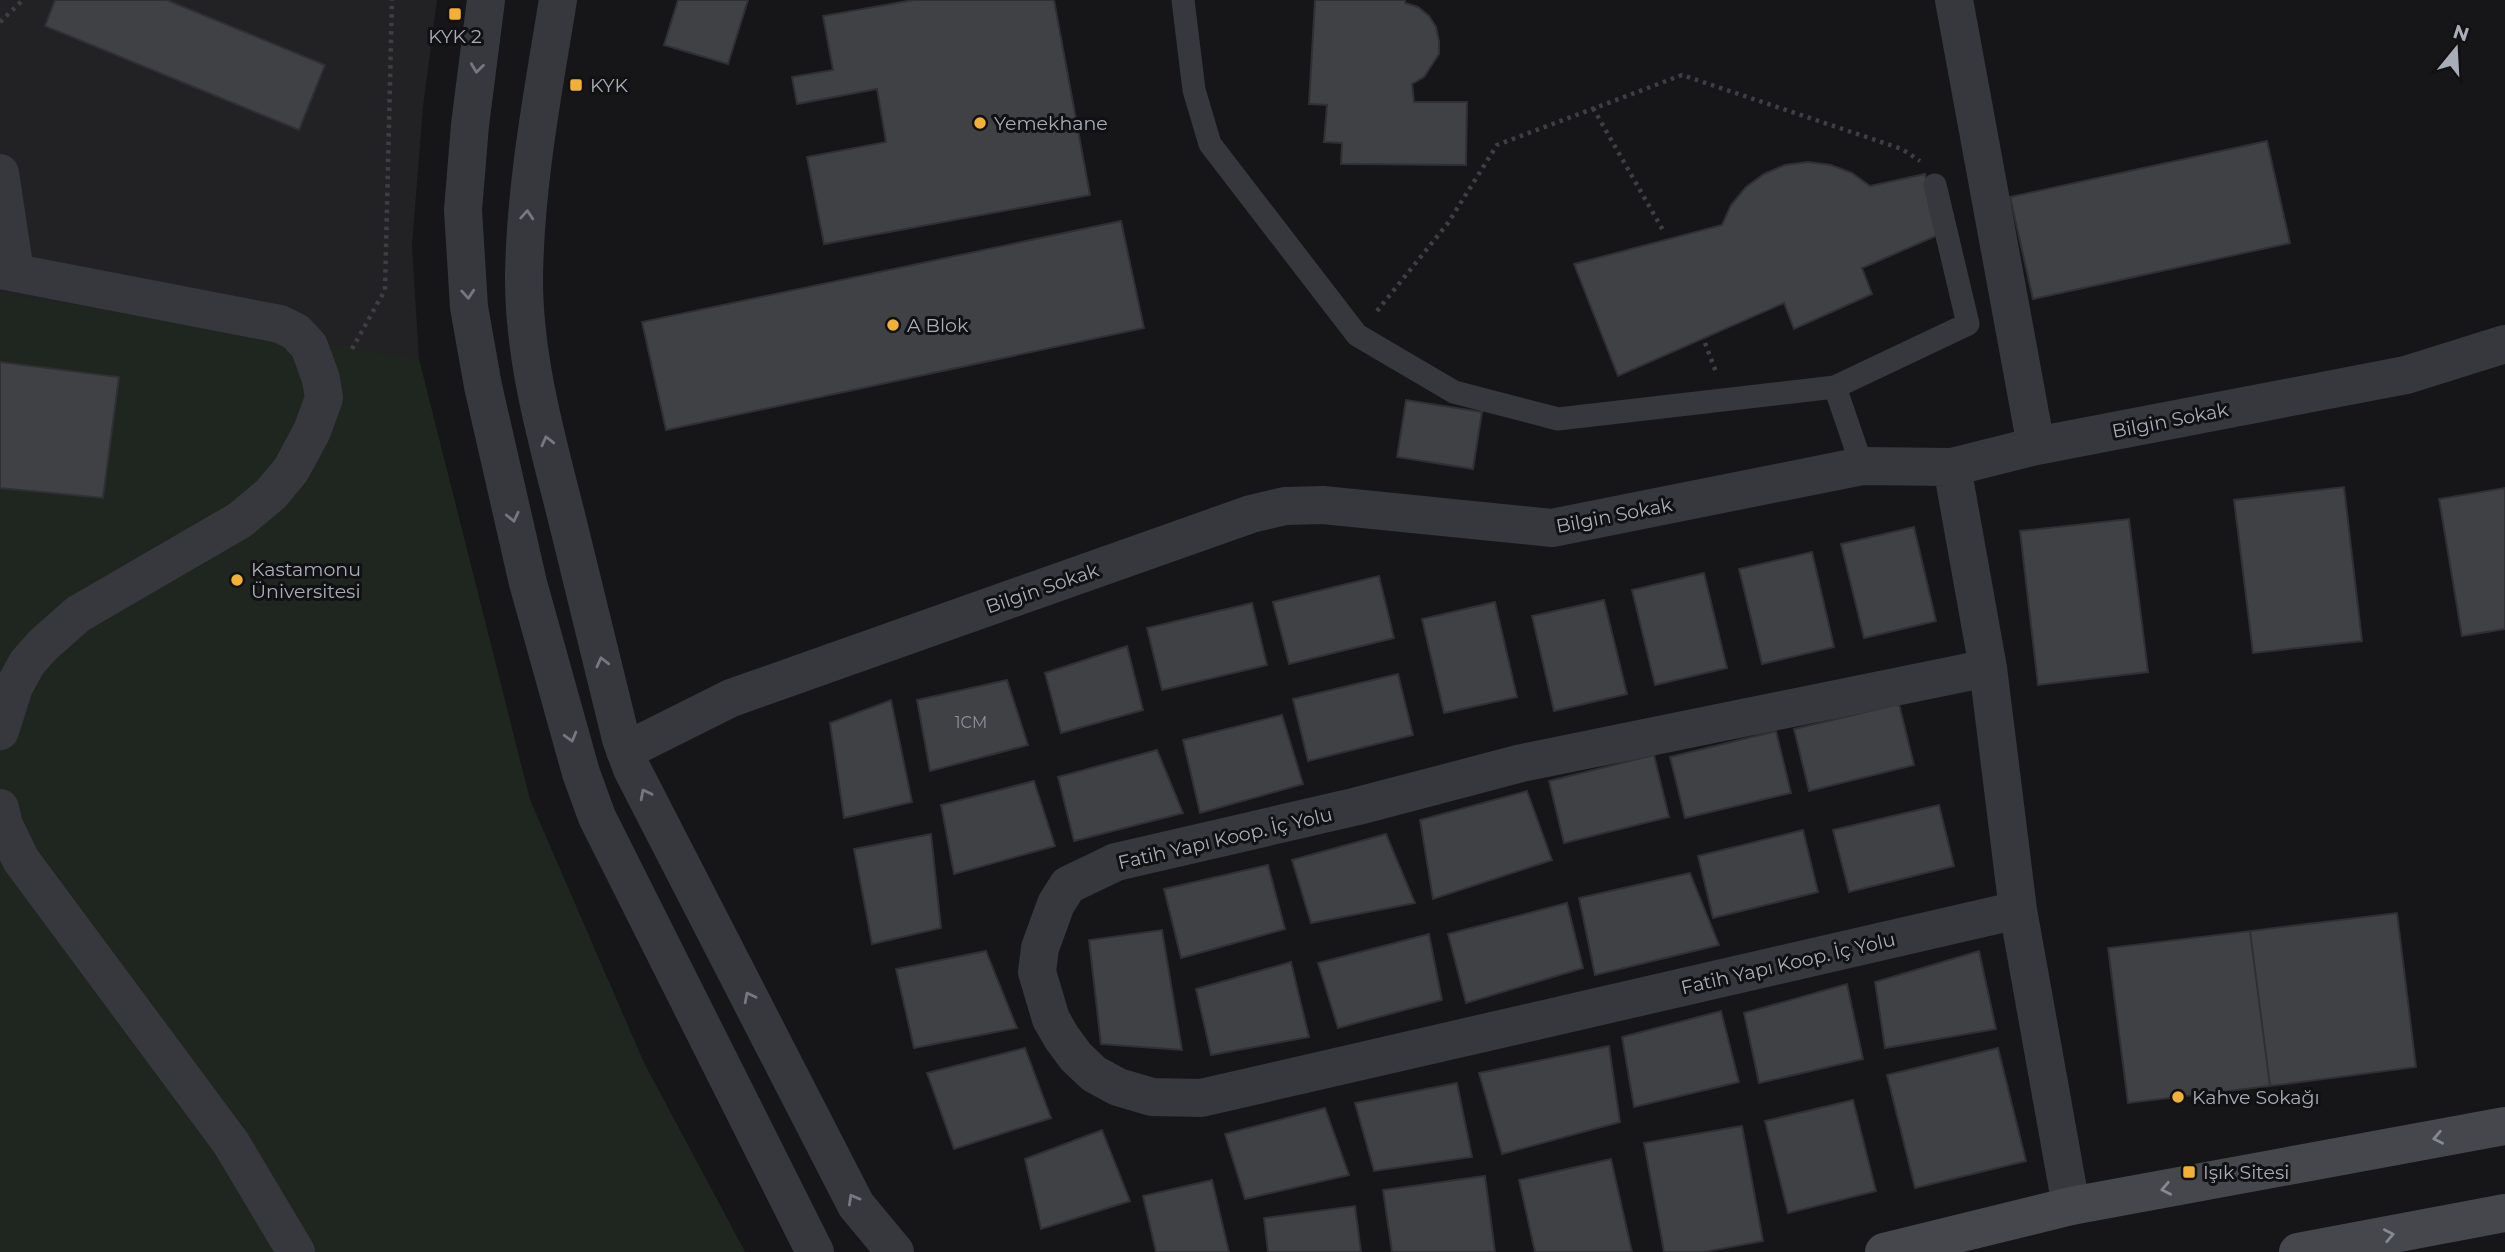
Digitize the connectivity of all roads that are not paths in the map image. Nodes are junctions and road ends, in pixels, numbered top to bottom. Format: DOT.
graph roads {
  1 [pos="486,0"];
  2 [pos="558,0"];
  3 [pos="1183,0"];
  4 [pos="1954,0"];
  5 [pos="0,173"];
  6 [pos="1935,185"];
  7 [pos="4,229"];
  8 [pos="8,271"];
  9 [pos="2505,344"];
  10 [pos="1835,387"];
  11 [pos="2036,446"];
  12 [pos="1863,466"];
  13 [pos="1952,467"];
  14 [pos="1988,668"];
  15 [pos="0,731"];
  16 [pos="625,751"];
  17 [pos="0,808"];
  18 [pos="2018,910"];
  19 [pos="2505,1126"];
  20 [pos="2071,1206"];
  21 [pos="2505,1213"];
  22 [pos="296,1252"];
  23 [pos="815,1252"];
  24 [pos="895,1252"];
  25 [pos="1885,1252"];
  26 [pos="2298,1252"];
  1 -- 23 [label="street, one-way"];
  16 -- 2 [label="street, one-way"];
  3 -- 10 [label="lane"];
  4 -- 11 [label="street"];
  5 -- 7 [label="street"];
  6 -- 10 [label="lane"];
  7 -- 8 [label="street"];
  8 -- 15 [label="street"];
  9 -- 11 [label="street, Bilgin Sokak"];
  10 -- 12 [label="lane"];
  11 -- 13 [label="street, Bilgin Sokak"];
  12 -- 13 [label="street, Bilgin Sokak"];
  12 -- 16 [label="street, Bilgin Sokak"];
  13 -- 14 [label="street"];
  14 -- 18 [label="street"];
  14 -- 18 [label="street, Fatih Yapı Koop. İç Yolu"];
  24 -- 16 [label="street, one-way"];
  17 -- 22 [label="street"];
  18 -- 20 [label="street"];
  19 -- 20 [label="main road, one-way"];
  20 -- 25 [label="main road"];
  26 -- 21 [label="main road, one-way"];
}
